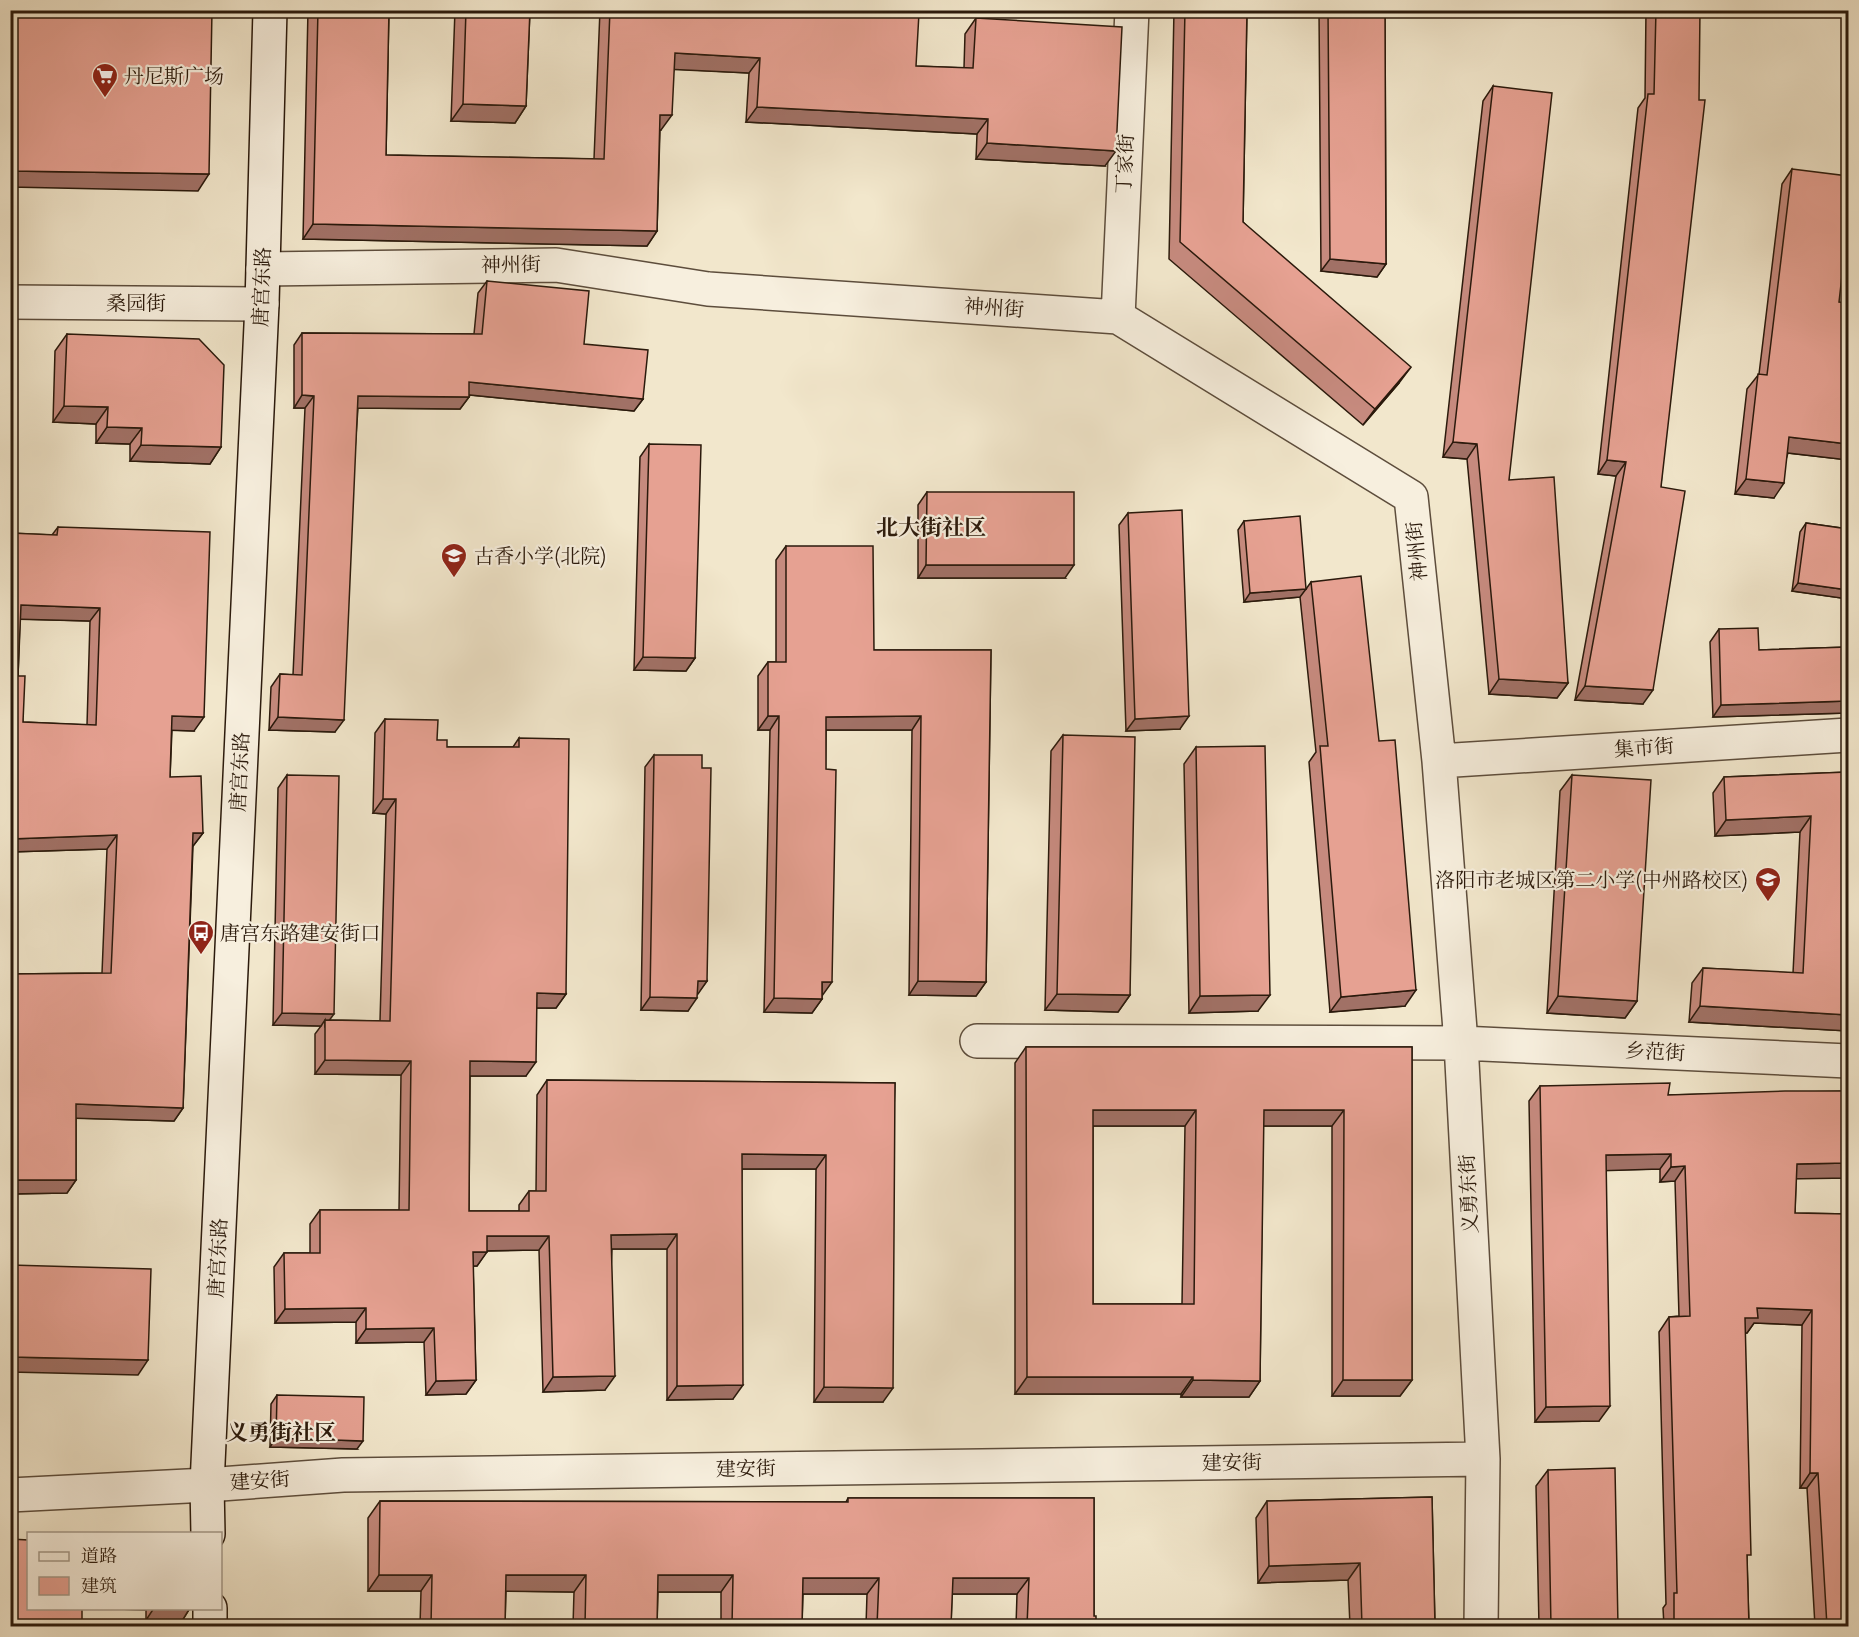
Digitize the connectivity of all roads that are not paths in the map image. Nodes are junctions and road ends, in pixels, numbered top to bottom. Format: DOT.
graph roads {
  1 [pos="270,10"];
  2 [pos="1132,10"];
  3 [pos="263,269"];
  4 [pos="10,302"];
  5 [pos="262,304"];
  6 [pos="1118,317"];
  7 [pos="1848,735"];
  8 [pos="1439,761"];
  9 [pos="977,1041"];
  10 [pos="1461,1043"];
  11 [pos="1848,1061"];
  12 [pos="1483,1460"];
  13 [pos="207,1485"];
  14 [pos="10,1495"];
  15 [pos="208,1532"];
  16 [pos="210,1610"];
  17 [pos="210,1626"];
  18 [pos="1481,1626"];
  1 -- 3 [label="street, 唐宫东路"];
  2 -- 6 [label="street, 丁家街"];
  3 -- 5 [label="street, 唐宫东路"];
  3 -- 6 [label="street, 神州街"];
  4 -- 5 [label="street, 桑园街"];
  5 -- 13 [label="street, 唐宫东路"];
  6 -- 8 [label="street, 神州街"];
  7 -- 8 [label="street, 集市街"];
  8 -- 10 [label="street, 义勇东街"];
  9 -- 10 [label="street, 乡范街"];
  10 -- 11 [label="street, 乡范街"];
  10 -- 12 [label="street, 义勇东街"];
  12 -- 13 [label="street, 建安街"];
  12 -- 18 [label="street, 义勇东街"];
  13 -- 14 [label="street, 建安街"];
  13 -- 15 [label="street, 唐宫东路"];
  16 -- 17 [label="street"];
}
